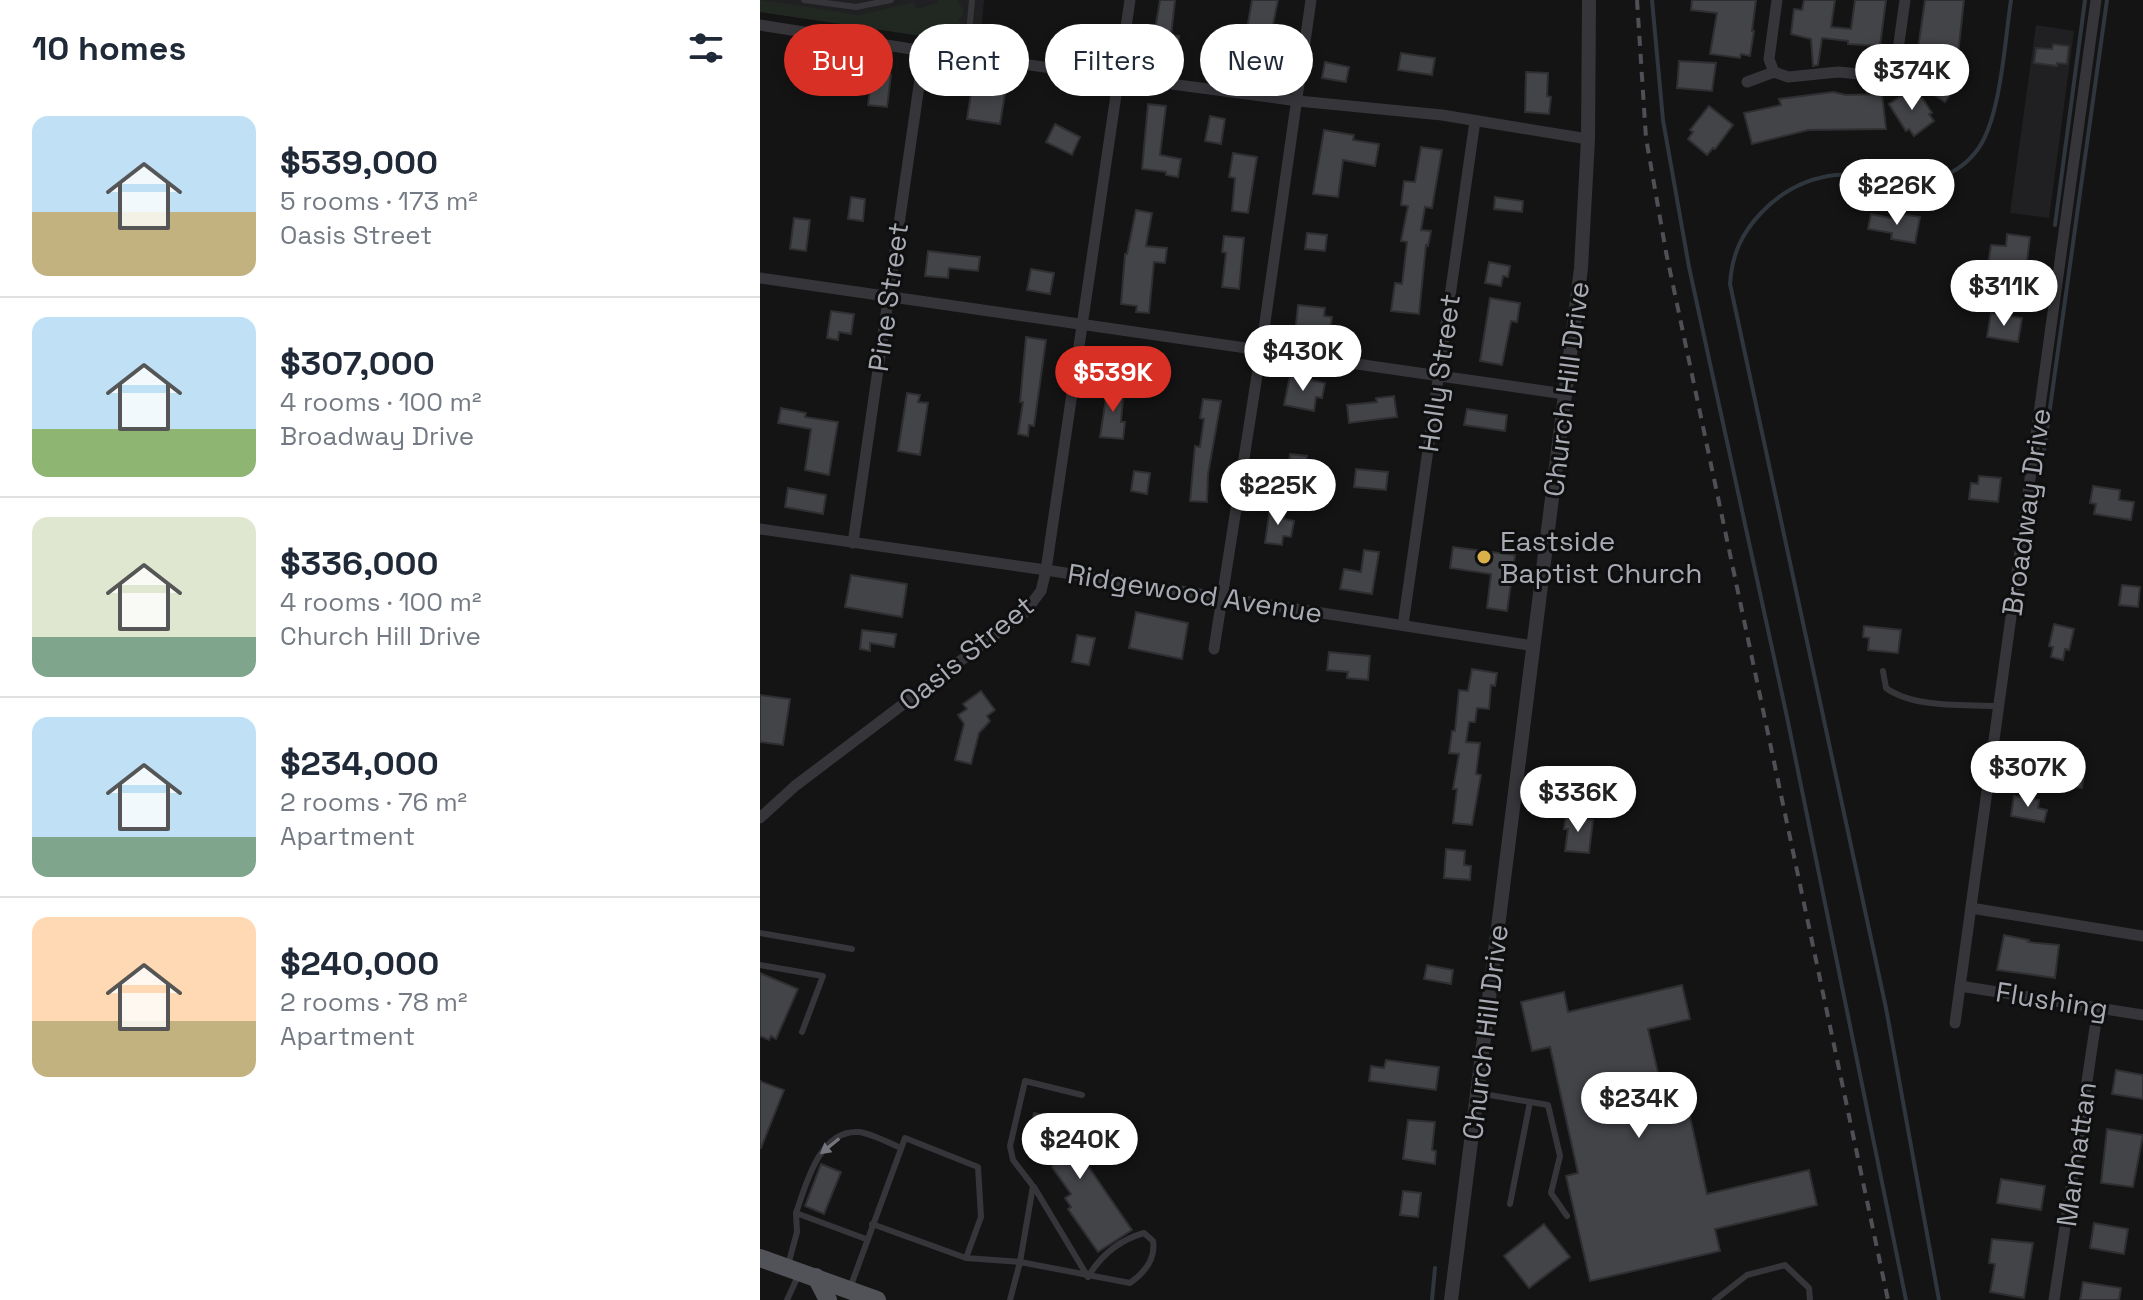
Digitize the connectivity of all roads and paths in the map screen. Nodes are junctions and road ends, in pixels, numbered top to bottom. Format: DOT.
graph roads {
  1 [pos="804,0"];
  2 [pos="891,0"];
  3 [pos="972,0"];
  4 [pos="1130,0"];
  5 [pos="1311,0"];
  6 [pos="1589,0"];
  7 [pos="1777,0"];
  8 [pos="1905,0"];
  9 [pos="2096,0"];
  10 [pos="970,24"];
  11 [pos="1126,24"];
  12 [pos="760,25"];
  13 [pos="909,49"];
  14 [pos="1774,72"];
  15 [pos="1747,82"];
  16 [pos="1184,86"];
  17 [pos="917,96"];
  18 [pos="1115,96"];
  19 [pos="1298,101"];
  20 [pos="1475,121"];
  21 [pos="1588,139"];
  22 [pos="760,278"];
  23 [pos="888,298"];
  24 [pos="1082,324"];
  25 [pos="1261,350"];
  26 [pos="1438,377"];
  27 [pos="1565,394"];
  28 [pos="760,529"];
  29 [pos="853,543"];
  30 [pos="1046,570"];
  31 [pos="1223,599"];
  32 [pos="1403,625"];
  33 [pos="1534,646"];
  34 [pos="1214,649"];
  35 [pos="1883,671"];
  36 [pos="1999,706"];
  37 [pos="760,818"];
  38 [pos="1971,908"];
  39 [pos="760,933"];
  40 [pos="2143,936"];
  41 [pos="852,949"];
  42 [pos="760,965"];
  43 [pos="1960,986"];
  44 [pos="2098,1008"];
  45 [pos="2143,1015"];
  46 [pos="1955,1023"];
  47 [pos="802,1032"];
  48 [pos="1478,1093"];
  49 [pos="1082,1095"];
  50 [pos="1530,1102"];
  51 [pos="901,1148"];
  52 [pos="1033,1186"];
  53 [pos="1510,1204"];
  54 [pos="796,1213"];
  55 [pos="1567,1216"];
  56 [pos="872,1224"];
  57 [pos="866,1239"];
  58 [pos="760,1258"];
  59 [pos="966,1258"];
  60 [pos="1020,1262"];
  61 [pos="801,1271"];
  62 [pos="1088,1277"];
  63 [pos="855,1294"];
  64 [pos="787,1300"];
  65 [pos="828,1300"];
  66 [pos="877,1300"];
  67 [pos="1010,1300"];
  68 [pos="1451,1300"];
  69 [pos="1715,1300"];
  70 [pos="1810,1300"];
  71 [pos="2054,1300"];
  1 -- 2 [label="lane"];
  3 -- 10 [label="lane"];
  4 -- 11 [label="street, Oasis Street"];
  5 -- 19 [label="street"];
  6 -- 21 [label="street, Church Hill Drive"];
  7 -- 14 [label="street"];
  8 -- 14 [label="street"];
  9 -- 36 [label="street, Broadway Drive"];
  12 -- 13 [label="street"];
  14 -- 15 [label="street"];
  16 -- 19 [label="street"];
  17 -- 23 [label="street, Pine Street"];
  18 -- 24 [label="street, Oasis Street"];
  19 -- 20 [label="street"];
  19 -- 25 [label="street"];
  20 -- 21 [label="street"];
  20 -- 26 [label="street, Holly Street"];
  21 -- 27 [label="street, Church Hill Drive"];
  22 -- 23 [label="street"];
  23 -- 24 [label="street"];
  23 -- 29 [label="street, Pine Street"];
  24 -- 25 [label="street"];
  24 -- 30 [label="street, Oasis Street"];
  25 -- 26 [label="street"];
  25 -- 31 [label="street"];
  26 -- 27 [label="street"];
  26 -- 32 [label="street, Holly Street"];
  27 -- 33 [label="street, Church Hill Drive"];
  28 -- 29 [label="street, Ridgewood Avenue"];
  29 -- 30 [label="street, Ridgewood Avenue"];
  30 -- 31 [label="street, Ridgewood Avenue"];
  30 -- 37 [label="street, Oasis Street"];
  31 -- 32 [label="street, Ridgewood Avenue"];
  31 -- 34 [label="street"];
  32 -- 33 [label="street, Ridgewood Avenue"];
  33 -- 48 [label="street, Church Hill Drive"];
  35 -- 36 [label="lane"];
  36 -- 38 [label="street, Broadway Drive"];
  38 -- 40 [label="street"];
  38 -- 43 [label="street, Broadway Drive"];
  39 -- 41 [label="lane"];
  42 -- 47 [label="lane"];
  43 -- 44 [label="street, Flushing"];
  43 -- 46 [label="street, Broadway Drive"];
  44 -- 45 [label="street, Flushing"];
  44 -- 71 [label="street, Manhattan"];
  48 -- 50 [label="lane"];
  48 -- 68 [label="street, Church Hill Drive"];
  49 -- 52 [label="lane"];
  50 -- 53 [label="lane"];
  50 -- 55 [label="lane"];
  51 -- 54 [label="lane, one-way"];
  51 -- 56 [label="lane"];
  51 -- 59 [label="lane"];
  52 -- 60 [label="lane"];
  52 -- 62 [label="lane"];
  54 -- 57 [label="lane"];
  54 -- 61 [label="lane"];
  56 -- 57 [label="lane"];
  56 -- 59 [label="lane"];
  57 -- 63 [label="lane"];
  58 -- 61 [label="main road"];
  59 -- 60 [label="lane"];
  60 -- 62 [label="lane"];
  60 -- 67 [label="lane"];
  61 -- 63 [label="main road"];
  61 -- 64 [label="lane"];
  61 -- 65 [label="main road"];
  62 -- 62 [label="lane"];
  63 -- 66 [label="main road"];
  69 -- 70 [label="lane"];
}
